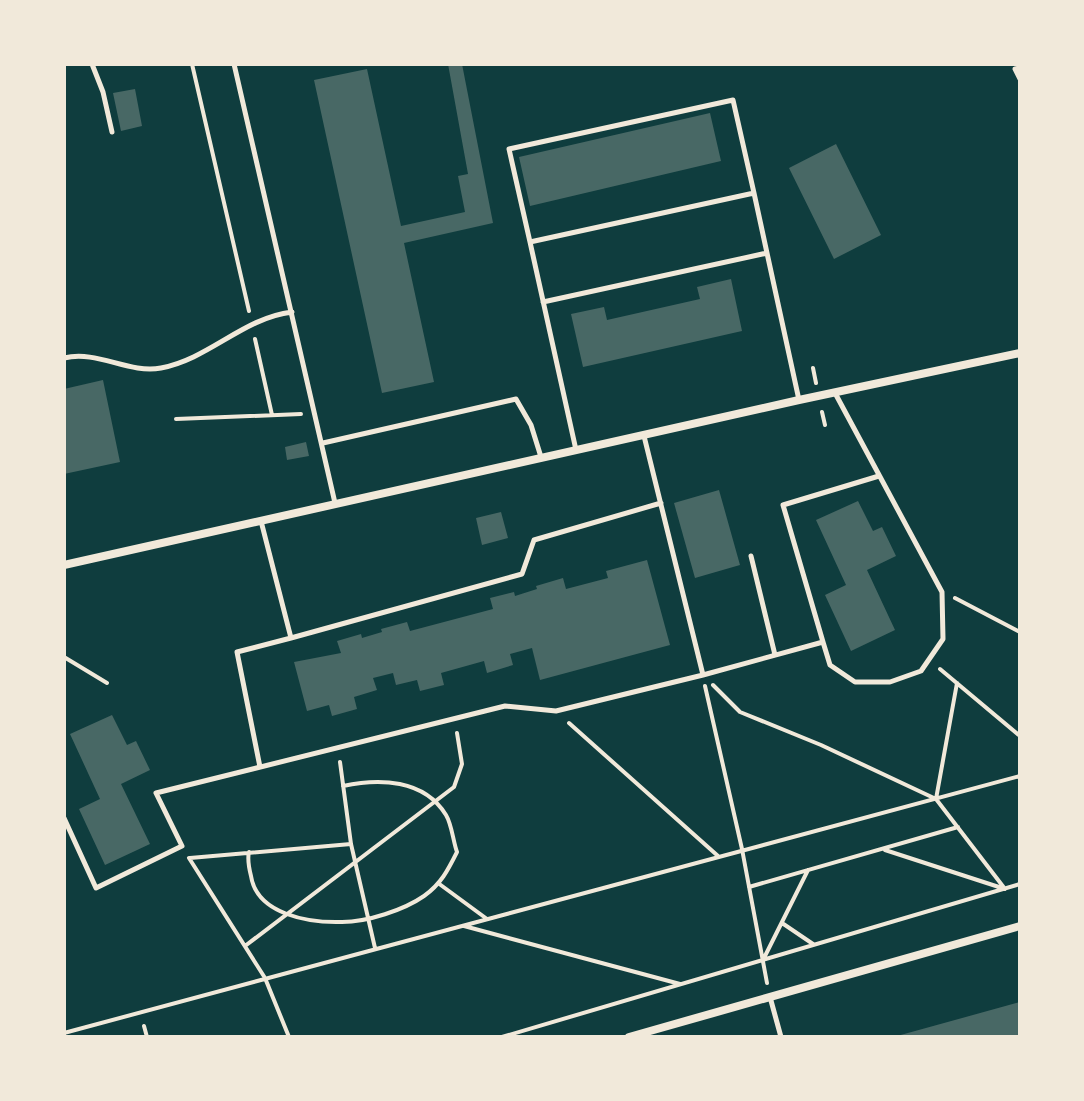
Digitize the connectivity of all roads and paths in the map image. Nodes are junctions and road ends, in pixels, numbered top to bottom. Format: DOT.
graph roads {
  1 [pos="92,64"];
  2 [pos="192,64"];
  3 [pos="232,66"];
  4 [pos="1016,67"];
  5 [pos="1020,79"];
  6 [pos="112,132"];
  7 [pos="754,193"];
  8 [pos="530,242"];
  9 [pos="767,253"];
  10 [pos="543,302"];
  11 [pos="292,312"];
  12 [pos="252,323"];
  13 [pos="1020,353"];
  14 [pos="64,358"];
  15 [pos="835,392"];
  16 [pos="799,400"];
  17 [pos="316,414"];
  18 [pos="272,415"];
  19 [pos="176,419"];
  20 [pos="643,435"];
  21 [pos="323,443"];
  22 [pos="576,450"];
  23 [pos="541,457"];
  24 [pos="879,476"];
  25 [pos="335,503"];
  26 [pos="661,503"];
  27 [pos="261,520"];
  28 [pos="751,556"];
  29 [pos="64,565"];
  30 [pos="942,592"];
  31 [pos="1020,633"];
  32 [pos="291,638"];
  33 [pos="823,642"];
  34 [pos="775,655"];
  35 [pos="64,657"];
  36 [pos="929,659"];
  37 [pos="703,675"];
  38 [pos="107,683"];
  39 [pos="957,683"];
  40 [pos="556,711"];
  41 [pos="455,718"];
  42 [pos="1020,736"];
  43 [pos="338,748"];
  44 [pos="260,767"];
  45 [pos="1020,776"];
  46 [pos="343,786"];
  47 [pos="936,799"];
  48 [pos="434,802"];
  49 [pos="64,818"];
  50 [pos="958,827"];
  51 [pos="351,844"];
  52 [pos="182,846"];
  53 [pos="742,849"];
  54 [pos="883,849"];
  55 [pos="249,852"];
  56 [pos="718,857"];
  57 [pos="189,858"];
  58 [pos="355,862"];
  59 [pos="808,870"];
  60 [pos="438,883"];
  61 [pos="1020,884"];
  62 [pos="749,887"];
  63 [pos="1005,889"];
  64 [pos="287,914"];
  65 [pos="368,917"];
  66 [pos="487,919"];
  67 [pos="782,923"];
  68 [pos="462,925"];
  69 [pos="1020,926"];
  70 [pos="815,945"];
  71 [pos="245,946"];
  72 [pos="375,948"];
  73 [pos="763,960"];
  74 [pos="265,978"];
  75 [pos="681,984"];
  76 [pos="770,997"];
  77 [pos="144,1026"];
  78 [pos="64,1033"];
  79 [pos="147,1037"];
  80 [pos="289,1037"];
  81 [pos="502,1037"];
  82 [pos="629,1037"];
  83 [pos="781,1037"];
  1 -- 6 [label="lane"];
  2 -- 12 [label="path"];
  3 -- 11 [label="lane"];
  4 -- 5 [label="lane"];
  7 -- 8 [label="lane"];
  7 -- 8 [label="lane"];
  7 -- 9 [label="lane"];
  8 -- 10 [label="lane"];
  9 -- 10 [label="lane"];
  9 -- 16 [label="lane"];
  10 -- 22 [label="lane"];
  11 -- 12 [label="lane"];
  11 -- 17 [label="lane"];
  12 -- 14 [label="lane"];
  12 -- 18 [label="path"];
  13 -- 15 [label="street"];
  15 -- 16 [label="street"];
  15 -- 24 [label="lane"];
  16 -- 20 [label="street"];
  17 -- 18 [label="path"];
  17 -- 21 [label="lane"];
  18 -- 19 [label="path"];
  20 -- 22 [label="street"];
  20 -- 26 [label="lane"];
  21 -- 23 [label="lane"];
  21 -- 25 [label="lane"];
  22 -- 23 [label="street"];
  23 -- 25 [label="street"];
  24 -- 30 [label="lane"];
  24 -- 33 [label="lane"];
  25 -- 27 [label="street"];
  26 -- 32 [label="lane"];
  26 -- 37 [label="lane"];
  27 -- 29 [label="street"];
  27 -- 32 [label="lane"];
  28 -- 34 [label="lane"];
  30 -- 31 [label="path"];
  30 -- 36 [label="lane"];
  32 -- 44 [label="lane"];
  33 -- 34 [label="lane"];
  33 -- 36 [label="lane"];
  34 -- 37 [label="lane"];
  35 -- 38 [label="path"];
  36 -- 39 [label="path"];
  37 -- 40 [label="lane"];
  37 -- 47 [label="path"];
  37 -- 53 [label="path"];
  39 -- 42 [label="path"];
  39 -- 47 [label="path"];
  40 -- 41 [label="lane"];
  40 -- 56 [label="path"];
  41 -- 43 [label="lane"];
  41 -- 48 [label="path"];
  43 -- 44 [label="lane"];
  43 -- 46 [label="path"];
  44 -- 52 [label="lane"];
  45 -- 47 [label="path"];
  46 -- 48 [label="path"];
  46 -- 51 [label="path"];
  47 -- 50 [label="path"];
  47 -- 53 [label="path"];
  48 -- 58 [label="path"];
  48 -- 60 [label="path"];
  49 -- 52 [label="lane"];
  50 -- 54 [label="path"];
  50 -- 63 [label="path"];
  51 -- 55 [label="path"];
  51 -- 58 [label="path"];
  52 -- 57 [label="path"];
  53 -- 56 [label="path"];
  53 -- 62 [label="path"];
  54 -- 59 [label="path"];
  54 -- 63 [label="path"];
  55 -- 57 [label="path"];
  55 -- 64 [label="path"];
  56 -- 66 [label="path"];
  57 -- 71 [label="path"];
  58 -- 64 [label="path"];
  58 -- 65 [label="path"];
  59 -- 62 [label="path"];
  59 -- 67 [label="path"];
  60 -- 65 [label="path"];
  60 -- 66 [label="path"];
  61 -- 63 [label="path"];
  62 -- 73 [label="path"];
  63 -- 70 [label="path"];
  64 -- 65 [label="path"];
  64 -- 71 [label="path"];
  65 -- 72 [label="path"];
  66 -- 68 [label="path"];
  67 -- 70 [label="path"];
  67 -- 73 [label="path"];
  68 -- 72 [label="path"];
  68 -- 75 [label="path"];
  69 -- 76 [label="street"];
  70 -- 73 [label="path"];
  71 -- 74 [label="path"];
  72 -- 74 [label="path"];
  73 -- 75 [label="path"];
  73 -- 76 [label="path"];
  74 -- 78 [label="path"];
  74 -- 80 [label="path"];
  75 -- 81 [label="path"];
  76 -- 82 [label="street"];
  76 -- 83 [label="lane"];
  77 -- 79 [label="path"];
}
